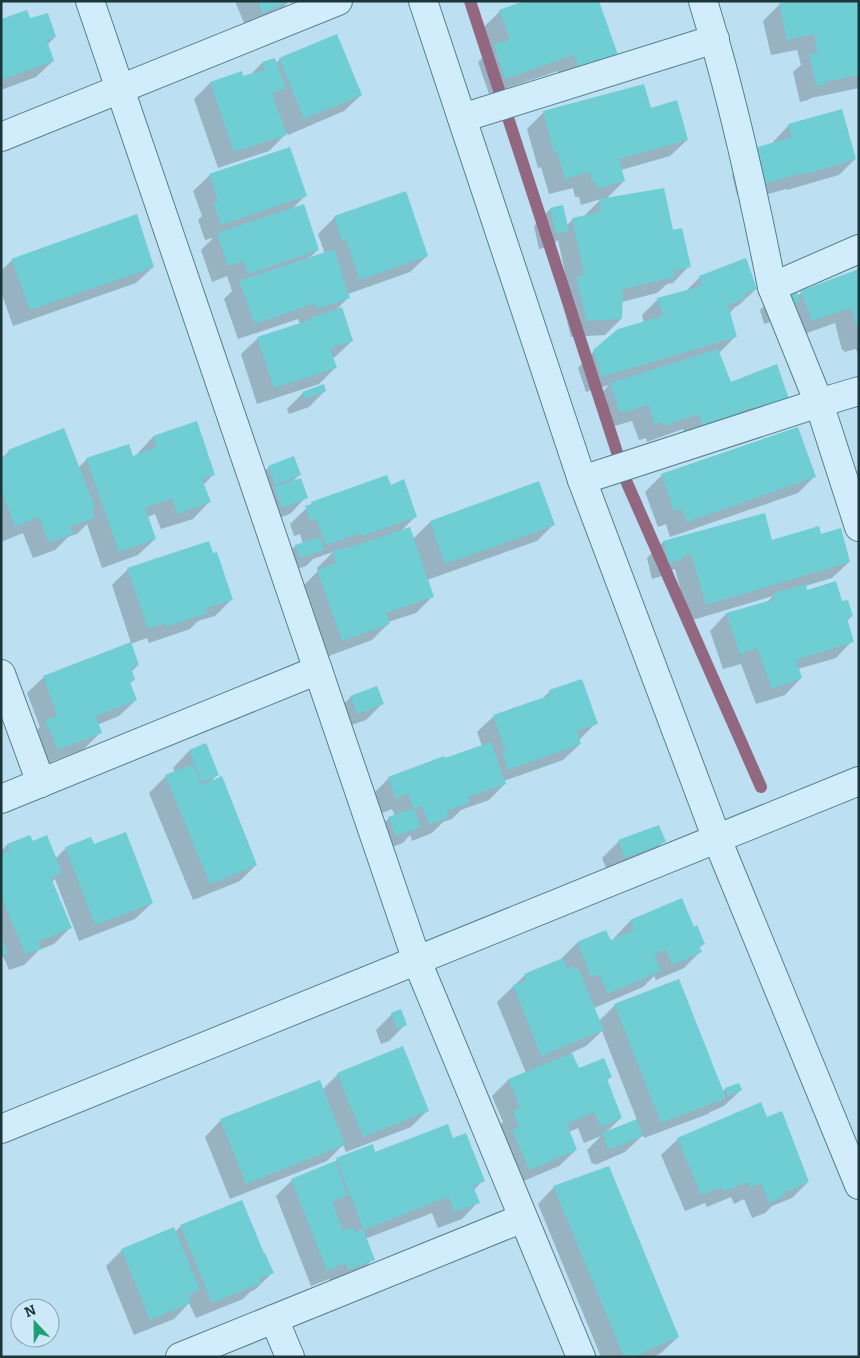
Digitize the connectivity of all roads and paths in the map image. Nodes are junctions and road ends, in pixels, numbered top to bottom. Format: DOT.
graph roads {
  1 [pos="90,1"];
  2 [pos="338,1"];
  3 [pos="423,1"];
  4 [pos="703,1"];
  5 [pos="715,39"];
  6 [pos="120,89"];
  7 [pos="462,118"];
  8 [pos="1,137"];
  9 [pos="859,249"];
  10 [pos="772,287"];
  11 [pos="859,391"];
  12 [pos="819,404"];
  13 [pos="582,480"];
  14 [pos="859,527"];
  15 [pos="318,670"];
  16 [pos="1,674"];
  17 [pos="859,781"];
  18 [pos="41,783"];
  19 [pos="1,799"];
  20 [pos="717,839"];
  21 [pos="417,960"];
  22 [pos="1,1129"];
  23 [pos="859,1184"];
  24 [pos="524,1218"];
  25 [pos="274,1319"];
  26 [pos="180,1357"];
  27 [pos="290,1357"];
  28 [pos="581,1357"];
  1 -- 6 [label="street"];
  2 -- 6 [label="street"];
  3 -- 7 [label="street"];
  4 -- 5 [label="street"];
  5 -- 7 [label="street"];
  5 -- 10 [label="street"];
  6 -- 8 [label="street"];
  6 -- 15 [label="street"];
  7 -- 13 [label="street"];
  9 -- 10 [label="street"];
  10 -- 12 [label="street"];
  11 -- 12 [label="street"];
  12 -- 13 [label="street"];
  12 -- 14 [label="street"];
  13 -- 20 [label="street"];
  15 -- 18 [label="street"];
  15 -- 21 [label="street"];
  16 -- 18 [label="street"];
  17 -- 20 [label="street"];
  18 -- 19 [label="street"];
  20 -- 21 [label="street"];
  20 -- 23 [label="street"];
  21 -- 22 [label="street"];
  21 -- 24 [label="street"];
  24 -- 25 [label="street"];
  24 -- 28 [label="street"];
  25 -- 26 [label="street"];
  25 -- 27 [label="street"];
}
